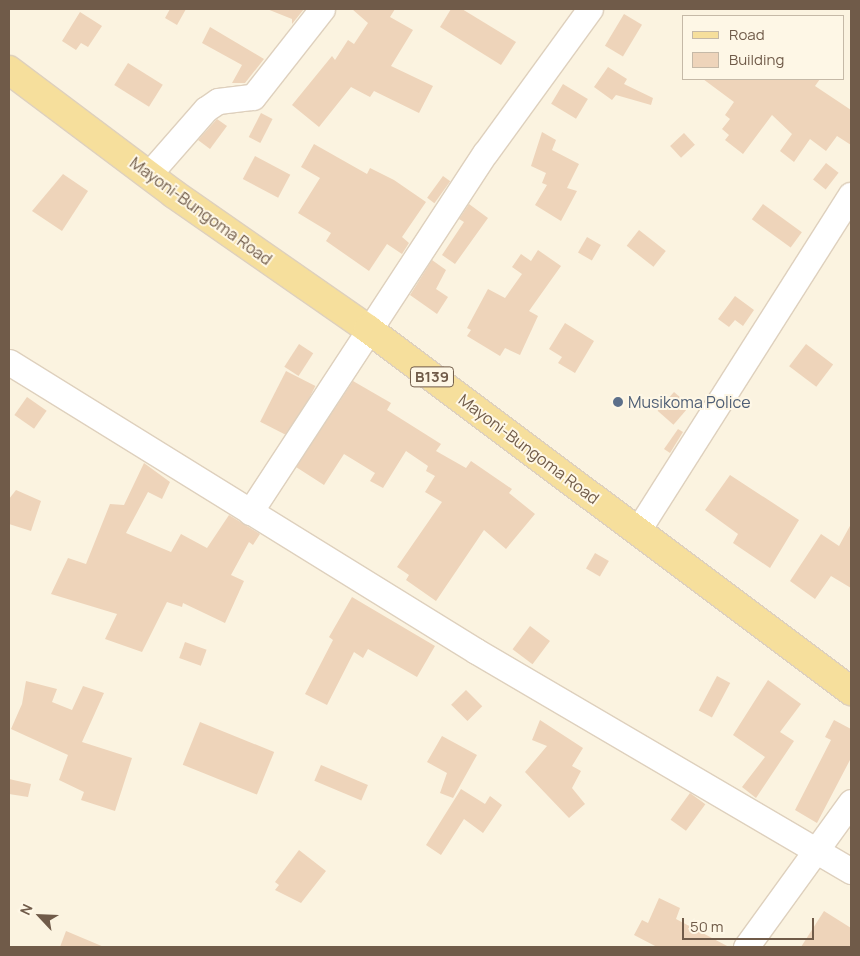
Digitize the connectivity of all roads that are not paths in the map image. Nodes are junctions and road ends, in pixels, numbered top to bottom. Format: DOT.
graph roads {
  1 [pos="322,9"];
  2 [pos="590,9"];
  3 [pos="9,70"];
  4 [pos="149,174"];
  5 [pos="851,195"];
  6 [pos="368,329"];
  7 [pos="13,372"];
  8 [pos="250,512"];
  9 [pos="638,530"];
  10 [pos="851,691"];
  11 [pos="851,802"];
  12 [pos="817,850"];
  13 [pos="851,871"];
  14 [pos="746,947"];
  1 -- 4 [label="street"];
  2 -- 6 [label="street"];
  3 -- 4 [label="main road, Mayoni-Bungoma Road / B139"];
  4 -- 6 [label="main road, Mayoni-Bungoma Road / B139"];
  5 -- 9 [label="street"];
  6 -- 8 [label="street"];
  6 -- 9 [label="main road, Mayoni-Bungoma Road / B139"];
  7 -- 8 [label="street"];
  8 -- 12 [label="street"];
  9 -- 10 [label="main road, Mayoni-Bungoma Road / B139"];
  11 -- 12 [label="street"];
  12 -- 13 [label="street"];
  12 -- 14 [label="street"];
}
